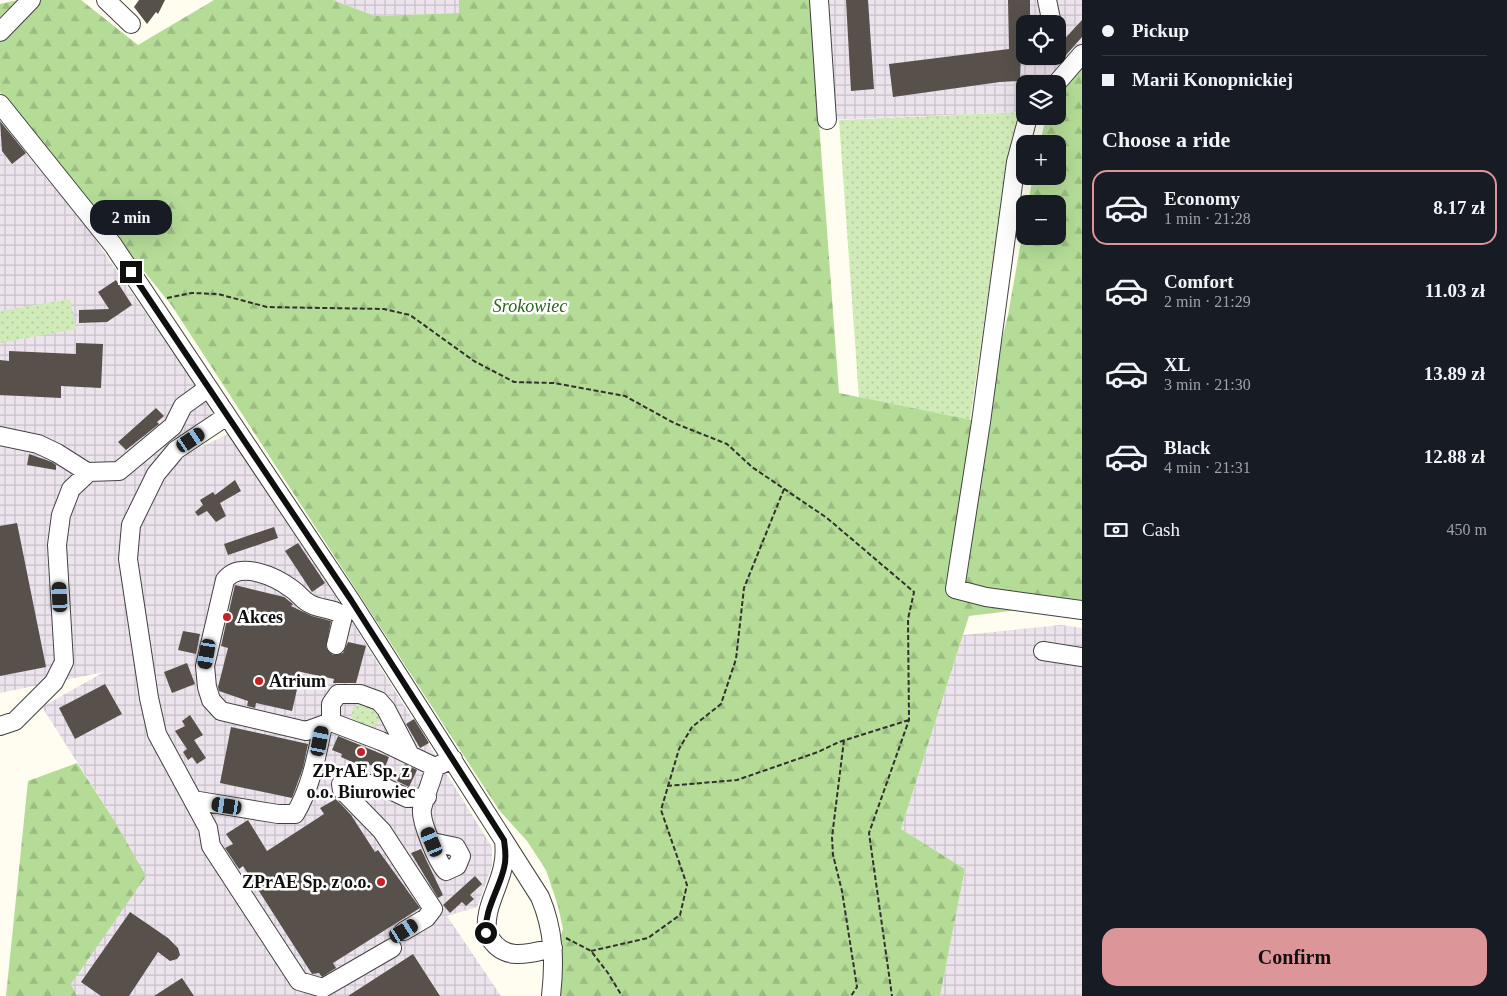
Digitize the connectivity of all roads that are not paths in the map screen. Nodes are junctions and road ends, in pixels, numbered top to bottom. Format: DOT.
graph roads {
  1 [pos="106,0"];
  2 [pos="818,0"];
  3 [pos="1047,0"];
  4 [pos="21,3"];
  5 [pos="1050,15"];
  6 [pos="131,24"];
  7 [pos="0,32"];
  8 [pos="1082,54"];
  9 [pos="1064,75"];
  10 [pos="0,104"];
  11 [pos="827,120"];
  12 [pos="1026,125"];
  13 [pos="207,386"];
  14 [pos="227,416"];
  15 [pos="0,436"];
  16 [pos="89,472"];
  17 [pos="1082,610"];
  18 [pos="336,645"];
  19 [pos="1042,651"];
  20 [pos="1082,657"];
  21 [pos="8,723"];
  22 [pos="327,723"];
  23 [pos="0,740"];
  24 [pos="410,755"];
  25 [pos="453,759"];
  26 [pos="435,768"];
  27 [pos="427,797"];
  28 [pos="193,800"];
  29 [pos="504,840"];
  30 [pos="432,842"];
  31 [pos="404,931"];
  32 [pos="392,948"];
  33 [pos="553,948"];
  34 [pos="551,996"];
  1 -- 6 [label="street"];
  2 -- 11 [label="street"];
  3 -- 5 [label="street"];
  4 -- 7 [label="street"];
  8 -- 9 [label="street"];
  10 -- 13 [label="street"];
  12 -- 17 [label="street"];
  13 -- 14 [label="street"];
  13 -- 16 [label="street"];
  14 -- 25 [label="street"];
  14 -- 28 [label="street"];
  15 -- 16 [label="street"];
  16 -- 21 [label="street"];
  18 -- 22 [label="street"];
  19 -- 20 [label="street"];
  21 -- 23 [label="street"];
  22 -- 24 [label="street"];
  22 -- 24 [label="street"];
  22 -- 28 [label="street"];
  24 -- 26 [label="street"];
  25 -- 26 [label="street"];
  25 -- 29 [label="street"];
  26 -- 27 [label="street"];
  27 -- 30 [label="street"];
  27 -- 31 [label="street"];
  28 -- 32 [label="street"];
  29 -- 33 [label="street"];
  29 -- 33 [label="street"];
  33 -- 34 [label="street"];
}
